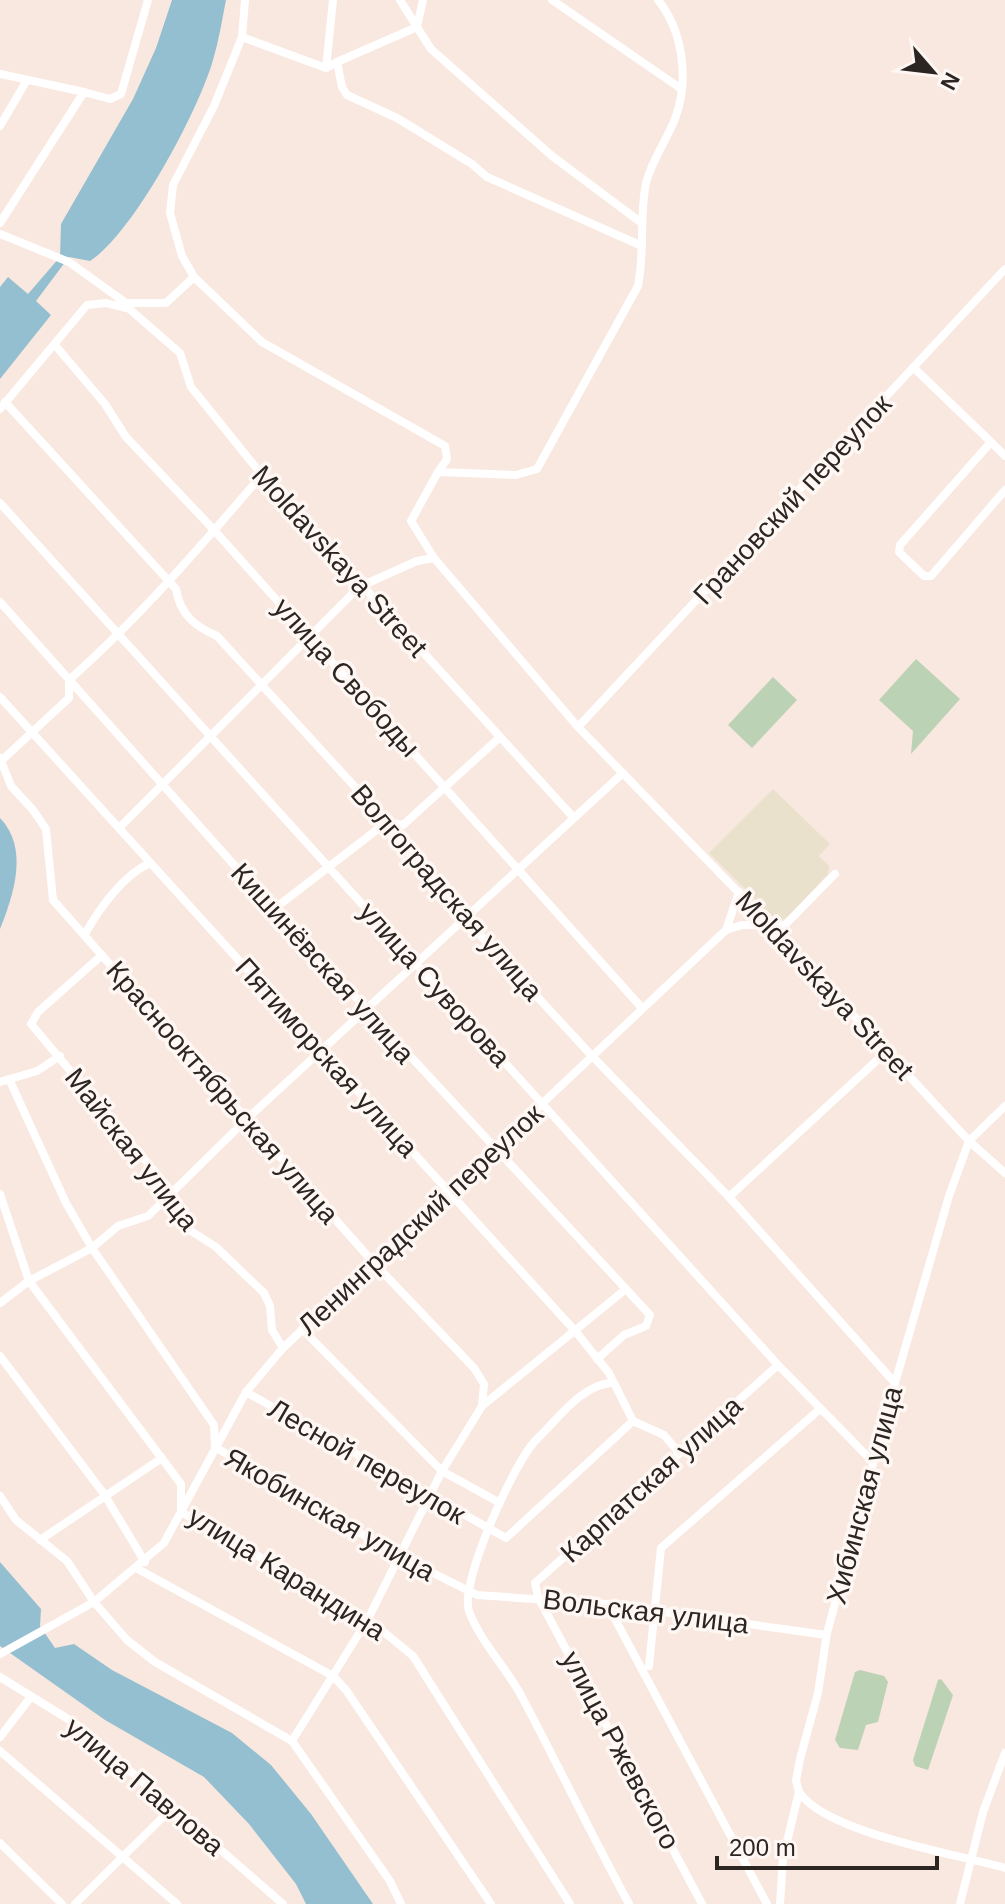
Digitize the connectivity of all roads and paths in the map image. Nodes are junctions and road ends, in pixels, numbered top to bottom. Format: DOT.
graph roads {
  1 [pos="148,0"];
  2 [pos="245,0"];
  3 [pos="333,0"];
  4 [pos="400,0"];
  5 [pos="423,0"];
  6 [pos="552,0"];
  7 [pos="658,0"];
  8 [pos="417,27"];
  9 [pos="242,37"];
  10 [pos="337,62"];
  11 [pos="326,68"];
  12 [pos="0,74"];
  13 [pos="27,80"];
  14 [pos="680,88"];
  15 [pos="84,92"];
  16 [pos="0,126"];
  17 [pos="639,221"];
  18 [pos="0,223"];
  19 [pos="0,234"];
  20 [pos="642,246"];
  21 [pos="1005,269"];
  22 [pos="194,277"];
  23 [pos="119,300"];
  24 [pos="129,309"];
  25 [pos="55,345"];
  26 [pos="915,369"];
  27 [pos="3,406"];
  28 [pos="991,442"];
  29 [pos="1005,456"];
  30 [pos="438,472"];
  31 [pos="262,475"];
  32 [pos="1005,490"];
  33 [pos="0,503"];
  34 [pos="214,530"];
  35 [pos="434,558"];
  36 [pos="169,583"];
  37 [pos="359,587"];
  38 [pos="0,602"];
  39 [pos="118,636"];
  40 [pos="311,637"];
  41 [pos="69,680"];
  42 [pos="261,686"];
  43 [pos="0,697"];
  44 [pos="578,727"];
  45 [pos="32,732"];
  46 [pos="211,736"];
  47 [pos="499,738"];
  48 [pos="1,759"];
  49 [pos="623,773"];
  50 [pos="162,784"];
  51 [pos="447,788"];
  52 [pos="573,817"];
  53 [pos="387,822"];
  54 [pos="119,828"];
  55 [pos="150,863"];
  56 [pos="329,867"];
  57 [pos="517,868"];
  58 [pos="835,874"];
  59 [pos="739,892"];
  60 [pos="274,909"];
  61 [pos="467,917"];
  62 [pos="771,926"];
  63 [pos="726,930"];
  64 [pos="85,934"];
  65 [pos="102,955"];
  66 [pos="416,963"];
  67 [pos="642,1008"];
  68 [pos="366,1010"];
  69 [pos="320,1051"];
  70 [pos="887,1051"];
  71 [pos="60,1056"];
  72 [pos="592,1056"];
  73 [pos="5,1081"];
  74 [pos="544,1103"];
  75 [pos="1005,1106"];
  76 [pos="249,1117"];
  77 [pos="969,1141"];
  78 [pos="495,1150"];
  79 [pos="1005,1173"];
  80 [pos="171,1191"];
  81 [pos="451,1193"];
  82 [pos="0,1194"];
  83 [pos="729,1197"];
  84 [pos="92,1248"];
  85 [pos="373,1262"];
  86 [pos="29,1281"];
  87 [pos="626,1289"];
  88 [pos="0,1303"];
  89 [pos="302,1329"];
  90 [pos="576,1332"];
  91 [pos="283,1348"];
  92 [pos="0,1356"];
  93 [pos="597,1359"];
  94 [pos="778,1365"];
  95 [pos="612,1383"];
  96 [pos="895,1383"];
  97 [pos="246,1392"];
  98 [pos="482,1406"];
  99 [pos="820,1409"];
  100 [pos="633,1421"];
  101 [pos="215,1447"];
  102 [pos="679,1453"];
  103 [pos="162,1458"];
  104 [pos="873,1462"];
  105 [pos="442,1471"];
  106 [pos="104,1494"];
  107 [pos="0,1496"];
  108 [pos="429,1497"];
  109 [pos="500,1503"];
  110 [pos="181,1512"];
  111 [pos="489,1531"];
  112 [pos="40,1540"];
  113 [pos="399,1556"];
  114 [pos="140,1565"];
  115 [pos="466,1592"];
  116 [pos="538,1597"];
  117 [pos="94,1602"];
  118 [pos="607,1604"];
  119 [pos="657,1612"];
  120 [pos="368,1619"];
  121 [pos="826,1635"];
  122 [pos="0,1654"];
  123 [pos="649,1666"];
  124 [pos="333,1676"];
  125 [pos="0,1677"];
  126 [pos="30,1698"];
  127 [pos="0,1737"];
  128 [pos="292,1741"];
  129 [pos="0,1751"];
  130 [pos="1004,1757"];
  131 [pos="799,1792"];
  132 [pos="172,1808"];
  133 [pos="0,1843"];
  134 [pos="123,1856"];
  135 [pos="974,1859"];
  136 [pos="1005,1868"];
  137 [pos="62,1904"];
  138 [pos="75,1904"];
  139 [pos="177,1904"];
  140 [pos="283,1904"];
  141 [pos="401,1904"];
  142 [pos="491,1904"];
  143 [pos="570,1904"];
  144 [pos="629,1904"];
  145 [pos="702,1904"];
  146 [pos="767,1904"];
  147 [pos="780,1904"];
  148 [pos="960,1904"];
  1 -- 15 [label="street"];
  2 -- 9 [label="street"];
  3 -- 11 [label="street"];
  4 -- 8 [label="street"];
  5 -- 8 [label="street"];
  6 -- 14 [label="street"];
  7 -- 14 [label="street"];
  8 -- 10 [label="street"];
  8 -- 17 [label="street"];
  9 -- 11 [label="street"];
  9 -- 22 [label="street"];
  10 -- 11 [label="street"];
  10 -- 20 [label="street"];
  12 -- 13 [label="street"];
  13 -- 15 [label="street"];
  13 -- 16 [label="street"];
  14 -- 17 [label="street"];
  15 -- 18 [label="street"];
  17 -- 20 [label="street"];
  19 -- 23 [label="street, Moldavskaya Street"];
  20 -- 30 [label="street"];
  21 -- 26 [label="street, Грановский переулок"];
  22 -- 23 [label="street"];
  22 -- 30 [label="street"];
  23 -- 24 [label="street, Moldavskaya Street"];
  24 -- 25 [label="street"];
  24 -- 31 [label="street, Moldavskaya Street"];
  25 -- 27 [label="street"];
  25 -- 34 [label="street, улица Свободы"];
  26 -- 28 [label="street"];
  26 -- 44 [label="street, Грановский переулок"];
  27 -- 36 [label="street, Волгоградская улица"];
  28 -- 29 [label="street"];
  28 -- 32 [label="street"];
  30 -- 35 [label="street, Moldavskaya Street"];
  31 -- 34 [label="street"];
  31 -- 37 [label="street, Moldavskaya Street"];
  33 -- 39 [label="street, улица Суворова"];
  34 -- 36 [label="street"];
  34 -- 40 [label="street, улица Свободы"];
  35 -- 37 [label="street"];
  35 -- 44 [label="street, Moldavskaya Street"];
  36 -- 39 [label="street"];
  36 -- 42 [label="street, Волгоградская улица"];
  37 -- 40 [label="street"];
  37 -- 47 [label="street, Moldavskaya Street"];
  38 -- 41 [label="street, Кишинёвская улица"];
  39 -- 41 [label="street"];
  39 -- 46 [label="street, улица Суворова"];
  40 -- 42 [label="street"];
  40 -- 51 [label="street, улица Свободы"];
  41 -- 45 [label="street"];
  41 -- 50 [label="street, Кишинёвская улица"];
  42 -- 46 [label="street"];
  42 -- 53 [label="street, Волгоградская улица"];
  43 -- 45 [label="street, Пятиморская улица"];
  44 -- 49 [label="street, Moldavskaya Street"];
  45 -- 48 [label="street"];
  45 -- 54 [label="street, Пятиморская улица"];
  46 -- 50 [label="street"];
  46 -- 56 [label="street, улица Суворова"];
  47 -- 51 [label="street"];
  47 -- 52 [label="street, Moldavskaya Street"];
  48 -- 64 [label="street, Краснооктябрьская улица"];
  49 -- 52 [label="street"];
  49 -- 59 [label="street, Moldavskaya Street"];
  50 -- 54 [label="street"];
  50 -- 60 [label="street, Кишинёвская улица"];
  51 -- 53 [label="street"];
  51 -- 57 [label="street, улица Свободы"];
  52 -- 57 [label="street"];
  53 -- 56 [label="street"];
  53 -- 61 [label="street, Волгоградская улица"];
  54 -- 55 [label="street, Пятиморская улица"];
  55 -- 64 [label="street"];
  55 -- 69 [label="street, Пятиморская улица"];
  56 -- 60 [label="street"];
  56 -- 66 [label="street, улица Суворова"];
  57 -- 61 [label="street"];
  57 -- 67 [label="street, улица Свободы"];
  58 -- 62 [label="street"];
  59 -- 62 [label="street, Moldavskaya Street"];
  59 -- 63 [label="street"];
  60 -- 68 [label="street, Кишинёвская улица"];
  61 -- 66 [label="street"];
  61 -- 72 [label="street, Волгоградская улица"];
  62 -- 63 [label="street"];
  62 -- 70 [label="street, Moldavskaya Street"];
  63 -- 67 [label="street, Ленинградский переулок"];
  64 -- 65 [label="street, Краснооктябрьская улица"];
  65 -- 71 [label="street, Майская улица"];
  65 -- 76 [label="street, Краснооктябрьская улица"];
  66 -- 68 [label="street"];
  66 -- 74 [label="street, улица Суворова"];
  67 -- 72 [label="street, Ленинградский переулок"];
  68 -- 69 [label="street"];
  68 -- 78 [label="street, Кишинёвская улица"];
  69 -- 76 [label="street"];
  69 -- 81 [label="street, Пятиморская улица"];
  70 -- 77 [label="street, Moldavskaya Street"];
  70 -- 83 [label="street"];
  71 -- 73 [label="street"];
  71 -- 80 [label="street, Майская улица"];
  72 -- 74 [label="street, Ленинградский переулок"];
  72 -- 83 [label="street, Волгоградская улица"];
  73 -- 84 [label="street, Якобинская улица"];
  74 -- 78 [label="street, Ленинградский переулок"];
  74 -- 94 [label="street, улица Суворова"];
  75 -- 77 [label="street, Хибинская улица"];
  76 -- 80 [label="street"];
  76 -- 85 [label="street, Краснооктябрьская улица"];
  77 -- 79 [label="street, Moldavskaya Street"];
  77 -- 96 [label="street, Хибинская улица"];
  78 -- 81 [label="street, Ленинградский переулок"];
  78 -- 87 [label="street, Кишинёвская улица"];
  80 -- 84 [label="street"];
  80 -- 91 [label="street, Майская улица"];
  81 -- 85 [label="street, Ленинградский переулок"];
  81 -- 90 [label="street, Пятиморская улица"];
  82 -- 86 [label="street, улица Карандина"];
  83 -- 96 [label="street, Волгоградская улица"];
  84 -- 86 [label="street"];
  84 -- 101 [label="street, Якобинская улица"];
  85 -- 89 [label="street, Ленинградский переулок"];
  85 -- 98 [label="street, Краснооктябрьская улица"];
  86 -- 88 [label="street"];
  86 -- 103 [label="street, улица Карандина"];
  87 -- 90 [label="street"];
  87 -- 93 [label="street, Кишинёвская улица"];
  89 -- 91 [label="street, Ленинградский переулок"];
  89 -- 105 [label="street"];
  90 -- 93 [label="street, Пятиморская улица"];
  90 -- 98 [label="street"];
  91 -- 97 [label="street, Ленинградский переулок"];
  92 -- 106 [label="street"];
  93 -- 95 [label="street, Пятиморская улица"];
  94 -- 99 [label="street, улица Суворова"];
  94 -- 102 [label="street, Карпатская улица"];
  95 -- 100 [label="street, Пятиморская улица"];
  95 -- 109 [label="street"];
  96 -- 104 [label="street, Хибинская улица"];
  97 -- 101 [label="street, Ленинградский переулок"];
  97 -- 108 [label="street, Лесной переулок"];
  98 -- 105 [label="street"];
  99 -- 104 [label="street, улица Суворова"];
  99 -- 119 [label="street"];
  100 -- 102 [label="street"];
  100 -- 111 [label="street"];
  101 -- 110 [label="street, Ленинградский переулок"];
  101 -- 113 [label="street, Якобинская улица"];
  102 -- 116 [label="street, Карпатская улица"];
  103 -- 106 [label="street"];
  103 -- 110 [label="street, улица Карандина"];
  104 -- 121 [label="street, Хибинская улица"];
  105 -- 108 [label="street"];
  105 -- 109 [label="street"];
  106 -- 112 [label="street"];
  106 -- 114 [label="street"];
  107 -- 112 [label="street"];
  108 -- 111 [label="street, Лесной переулок"];
  108 -- 113 [label="street"];
  109 -- 111 [label="street"];
  110 -- 114 [label="street, Ленинградский переулок"];
  110 -- 120 [label="street, улица Карандина"];
  111 -- 115 [label="street"];
  112 -- 117 [label="street"];
  113 -- 115 [label="street, Якобинская улица"];
  113 -- 120 [label="street"];
  114 -- 117 [label="street, Ленинградский переулок"];
  114 -- 124 [label="street"];
  115 -- 116 [label="street, Вольская улица"];
  115 -- 144 [label="street, Якобинская улица"];
  116 -- 118 [label="street, Вольская улица"];
  116 -- 145 [label="street, улица Ржевского"];
  117 -- 122 [label="street, Ленинградский переулок"];
  117 -- 128 [label="street"];
  118 -- 119 [label="street, Вольская улица"];
  118 -- 146 [label="street"];
  119 -- 121 [label="street, Вольская улица"];
  119 -- 123 [label="street"];
  120 -- 124 [label="street"];
  120 -- 143 [label="street, улица Карандина"];
  121 -- 131 [label="street, Хибинская улица"];
  124 -- 128 [label="street"];
  124 -- 142 [label="street"];
  125 -- 126 [label="street, улица Павлова"];
  126 -- 127 [label="street"];
  126 -- 132 [label="street, улица Павлова"];
  128 -- 141 [label="street"];
  129 -- 134 [label="street"];
  130 -- 135 [label="street"];
  131 -- 135 [label="street"];
  131 -- 147 [label="street, Хибинская улица"];
  132 -- 134 [label="street"];
  132 -- 140 [label="street, улица Павлова"];
  133 -- 137 [label="street"];
  134 -- 138 [label="street"];
  134 -- 139 [label="street"];
  135 -- 136 [label="street"];
  135 -- 148 [label="street"];
}
